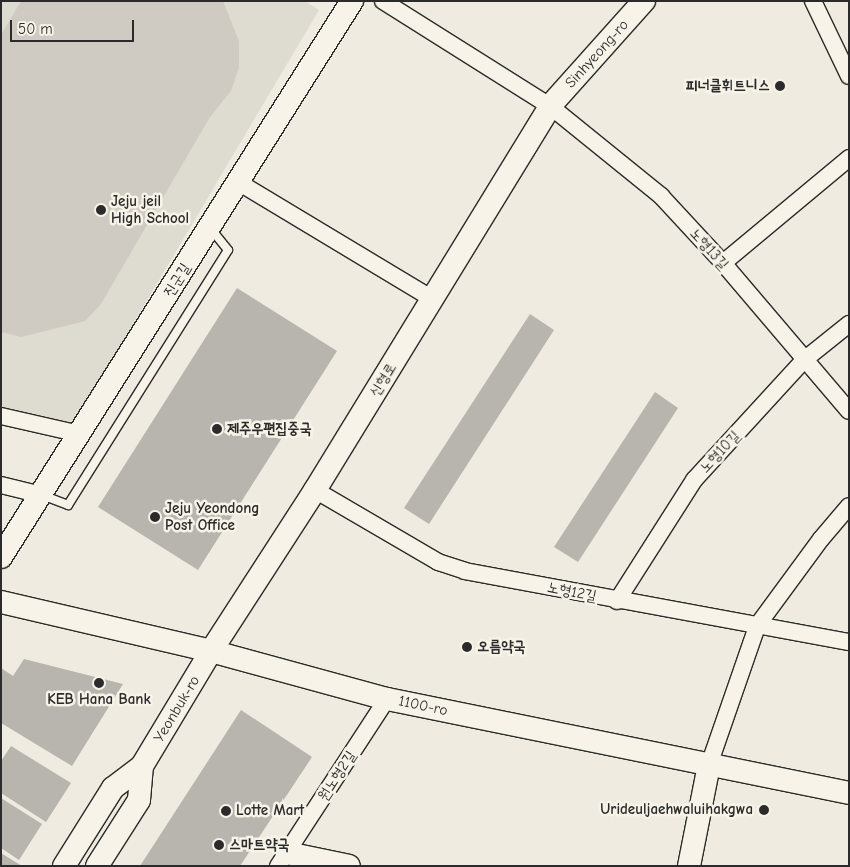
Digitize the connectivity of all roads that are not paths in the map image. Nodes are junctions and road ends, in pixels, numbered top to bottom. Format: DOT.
graph roads {
  1 [pos="352,1"];
  2 [pos="383,1"];
  3 [pos="644,1"];
  4 [pos="813,1"];
  5 [pos="849,76"];
  6 [pos="550,106"];
  7 [pos="849,158"];
  8 [pos="238,182"];
  9 [pos="210,227"];
  10 [pos="723,263"];
  11 [pos="433,299"];
  12 [pos="849,324"];
  13 [pos="804,360"];
  14 [pos="849,411"];
  15 [pos="1,416"];
  16 [pos="80,434"];
  17 [pos="1,485"];
  18 [pos="315,490"];
  19 [pos="42,495"];
  20 [pos="849,506"];
  21 [pos="1,557"];
  22 [pos="616,601"];
  23 [pos="1,602"];
  24 [pos="757,626"];
  25 [pos="849,642"];
  26 [pos="211,651"];
  27 [pos="387,699"];
  28 [pos="709,765"];
  29 [pos="142,766"];
  30 [pos="849,793"];
  31 [pos="282,859"];
  32 [pos="64,866"];
  33 [pos="97,866"];
  34 [pos="349,866"];
  35 [pos="690,866"];
  1 -- 8 [label="main road, 진군길"];
  2 -- 6 [label="street, 노형13길"];
  3 -- 6 [label="main road, Sinhyeong-ro"];
  4 -- 5 [label="street"];
  6 -- 10 [label="street, 노형13길"];
  6 -- 11 [label="main road, 신형로"];
  7 -- 10 [label="street"];
  8 -- 9 [label="main road, 진군길"];
  8 -- 11 [label="street"];
  9 -- 16 [label="main road, 진군길"];
  9 -- 19 [label="lane"];
  10 -- 13 [label="street, 노형13길"];
  11 -- 18 [label="main road, 신형로"];
  12 -- 13 [label="street, 노형10길"];
  13 -- 14 [label="street, 노형13길"];
  13 -- 22 [label="street, 노형10길"];
  15 -- 16 [label="street"];
  16 -- 19 [label="main road, 진군길"];
  17 -- 19 [label="street"];
  18 -- 22 [label="street, 노형12길"];
  18 -- 26 [label="main road, 신형로"];
  19 -- 21 [label="main road, 진군길"];
  20 -- 24 [label="street"];
  22 -- 24 [label="street, 노형12길"];
  23 -- 26 [label="main road, 1100-ro"];
  24 -- 25 [label="street, 노형12길"];
  24 -- 28 [label="street"];
  26 -- 27 [label="main road, 1100-ro"];
  26 -- 29 [label="main road, Yeonbuk-ro"];
  27 -- 28 [label="main road, 1100-ro"];
  27 -- 31 [label="street, 원노형2길"];
  28 -- 30 [label="main road, 1100-ro"];
  28 -- 35 [label="main road"];
  29 -- 32 [label="main road, Yeonbuk-ro"];
  29 -- 33 [label="main road, Yeonbuk-ro"];
  31 -- 34 [label="main road, 원노형2길"];
}
